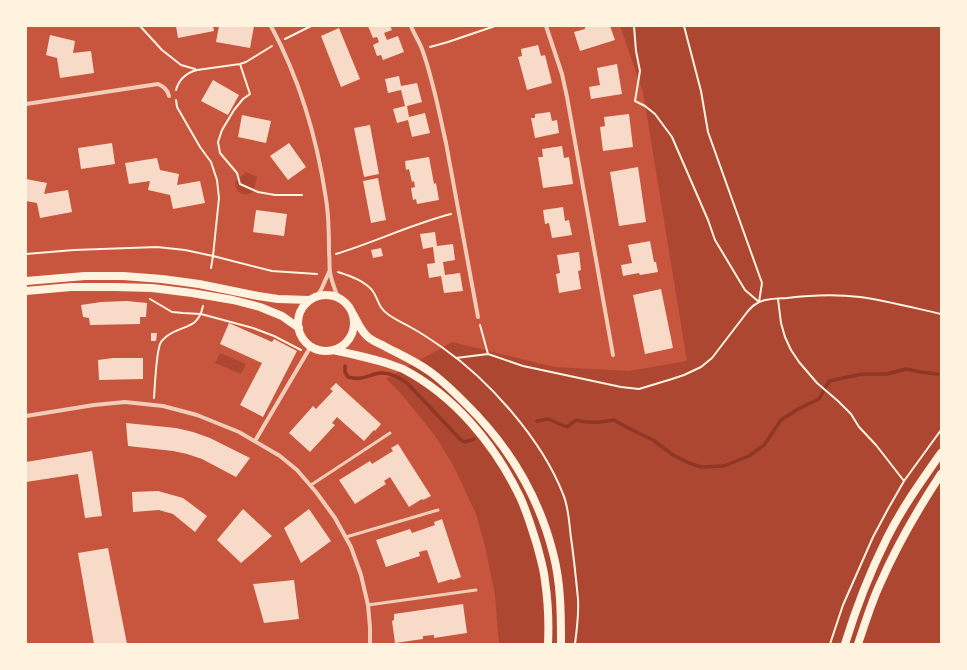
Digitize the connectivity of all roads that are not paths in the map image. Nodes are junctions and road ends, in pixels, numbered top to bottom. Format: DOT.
graph roads {
  1 [pos="271,26"];
  2 [pos="411,26"];
  3 [pos="546,26"];
  4 [pos="169,96"];
  5 [pos="26,104"];
  6 [pos="330,272"];
  7 [pos="26,281"];
  8 [pos="26,291"];
  9 [pos="313,298"];
  10 [pos="338,298"];
  11 [pos="353,314"];
  12 [pos="478,317"];
  13 [pos="299,328"];
  14 [pos="309,350"];
  15 [pos="333,350"];
  16 [pos="614,355"];
  17 [pos="26,416"];
  18 [pos="390,433"];
  19 [pos="255,441"];
  20 [pos="941,453"];
  21 [pos="941,474"];
  22 [pos="311,486"];
  23 [pos="438,510"];
  24 [pos="346,537"];
  25 [pos="476,590"];
  26 [pos="368,605"];
  27 [pos="370,644"];
  28 [pos="548,644"];
  29 [pos="560,644"];
  30 [pos="844,644"];
  31 [pos="858,644"];
  1 -- 6 [label="street"];
  2 -- 12 [label="street"];
  3 -- 16 [label="street"];
  4 -- 5 [label="street"];
  6 -- 9 [label="street"];
  6 -- 10 [label="street"];
  7 -- 9 [label="main road"];
  8 -- 13 [label="main road"];
  9 -- 10 [label="main road"];
  9 -- 13 [label="main road"];
  10 -- 11 [label="main road"];
  11 -- 15 [label="main road"];
  11 -- 29 [label="main road"];
  13 -- 14 [label="main road"];
  14 -- 15 [label="main road"];
  14 -- 19 [label="street"];
  15 -- 28 [label="main road"];
  17 -- 19 [label="street"];
  18 -- 22 [label="lane"];
  19 -- 22 [label="street"];
  20 -- 30 [label="main road"];
  21 -- 31 [label="main road"];
  22 -- 24 [label="street"];
  23 -- 24 [label="lane"];
  24 -- 26 [label="street"];
  25 -- 26 [label="lane"];
  26 -- 27 [label="street"];
}
